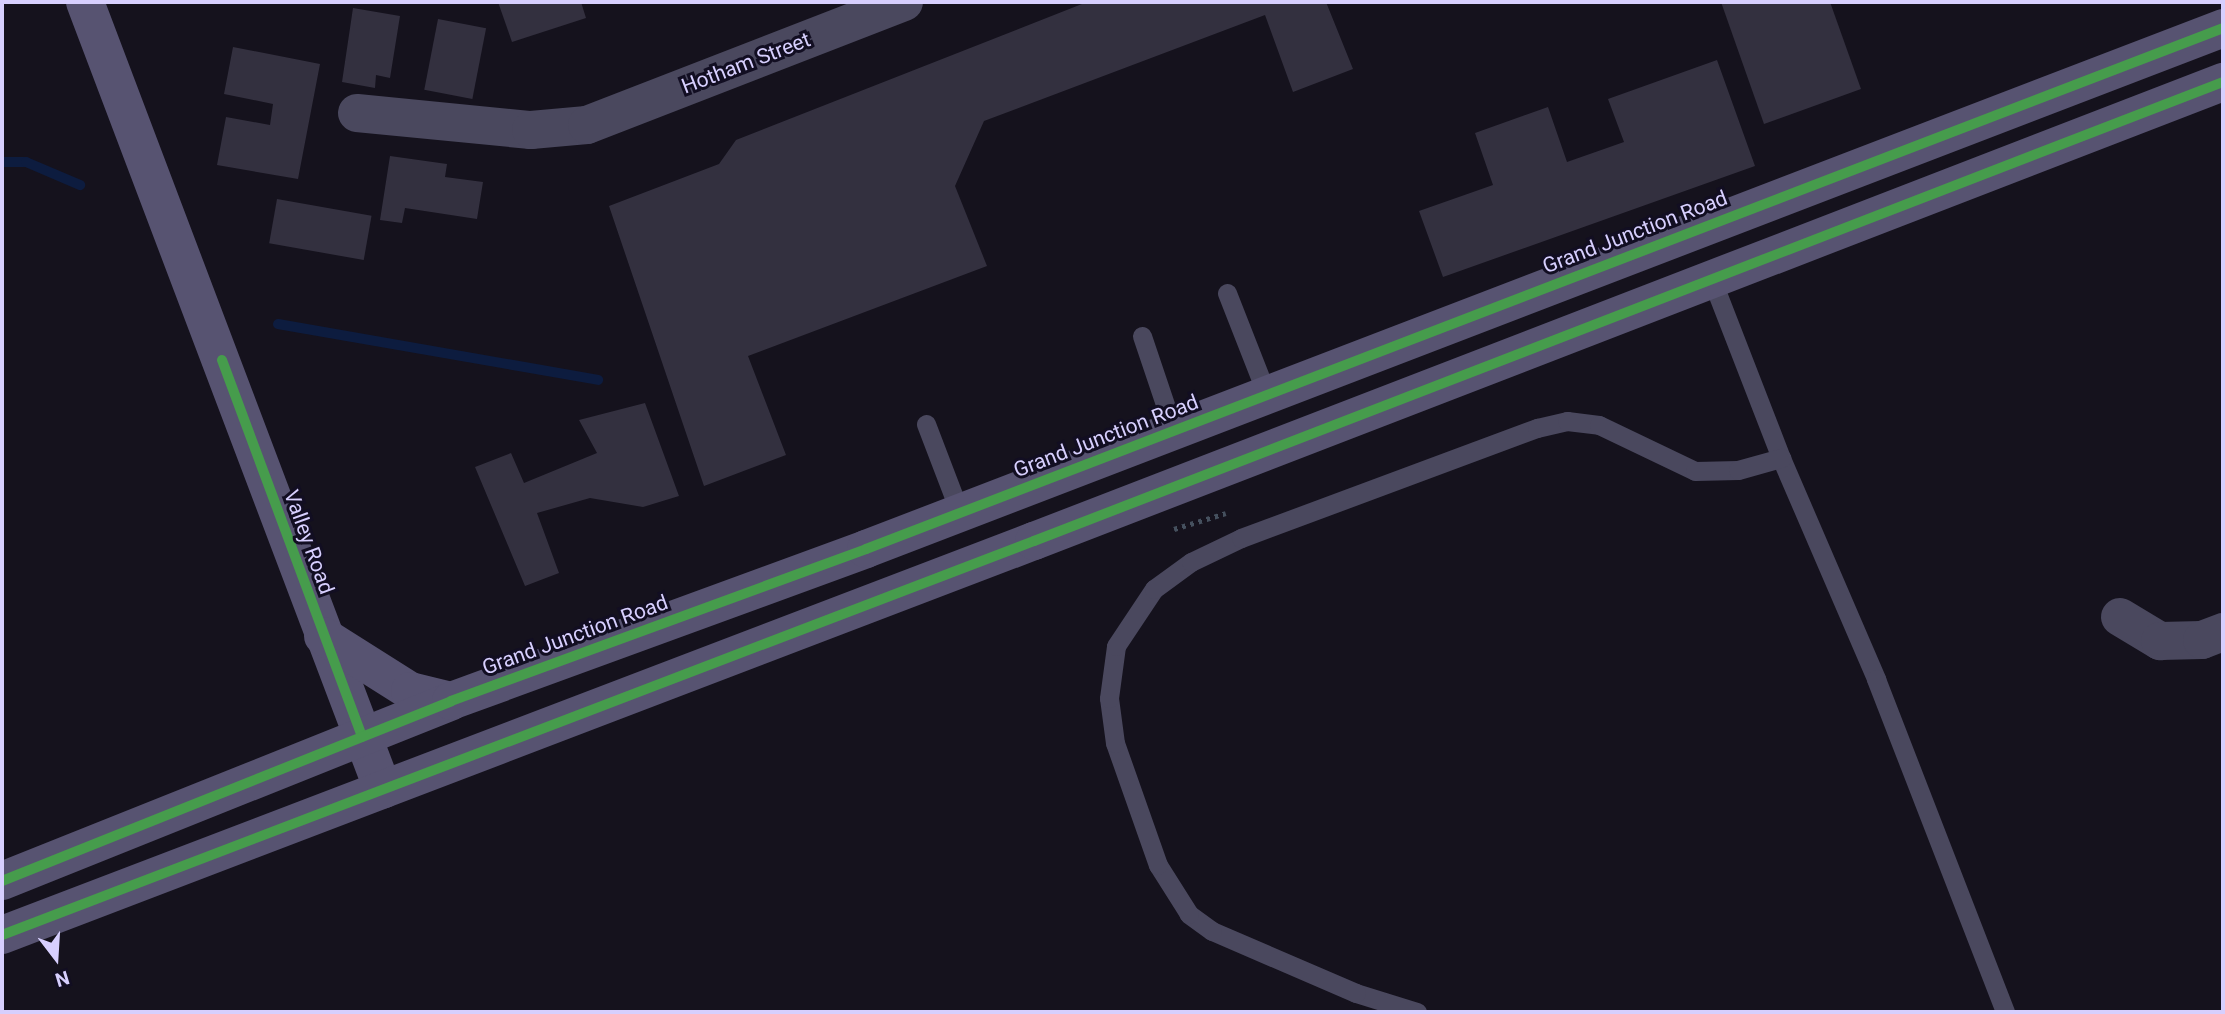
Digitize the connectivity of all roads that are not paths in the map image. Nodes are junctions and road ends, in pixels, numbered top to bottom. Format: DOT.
graph roads {
  1 [pos="85,2"];
  2 [pos="904,2"];
  3 [pos="2223,28"];
  4 [pos="2223,82"];
  5 [pos="356,113"];
  6 [pos="1695,229"];
  7 [pos="1712,280"];
  8 [pos="1227,293"];
  9 [pos="1142,336"];
  10 [pos="1267,395"];
  11 [pos="1363,415"];
  12 [pos="926,424"];
  13 [pos="1174,431"];
  14 [pos="1781,458"];
  15 [pos="1155,494"];
  16 [pos="960,513"];
  17 [pos="1034,541"];
  18 [pos="866,549"];
  19 [pos="2120,617"];
  20 [pos="2223,632"];
  21 [pos="323,636"];
  22 [pos="451,701"];
  23 [pos="362,737"];
  24 [pos="383,790"];
  25 [pos="2,881"];
  26 [pos="2,935"];
  27 [pos="1417,1012"];
  28 [pos="2005,1012"];
  1 -- 21 [label="main road, Valley Road"];
  2 -- 5 [label="street, Hotham Street"];
  3 -- 6 [label="main road, Grand Junction Road"];
  4 -- 7 [label="main road"];
  6 -- 7 [label="main road"];
  6 -- 10 [label="main road, Grand Junction Road"];
  7 -- 11 [label="main road"];
  7 -- 14 [label="lane"];
  8 -- 10 [label="lane"];
  9 -- 13 [label="lane"];
  10 -- 11 [label="main road"];
  10 -- 13 [label="main road, Grand Junction Road"];
  11 -- 15 [label="main road"];
  12 -- 16 [label="lane"];
  13 -- 15 [label="main road"];
  13 -- 16 [label="main road, Grand Junction Road"];
  14 -- 27 [label="lane"];
  14 -- 28 [label="lane"];
  15 -- 17 [label="main road"];
  16 -- 18 [label="main road, Grand Junction Road"];
  17 -- 18 [label="main road"];
  17 -- 24 [label="main road"];
  18 -- 22 [label="main road, Grand Junction Road"];
  19 -- 20 [label="street"];
  21 -- 22 [label="main road"];
  21 -- 23 [label="main road, Valley Road"];
  22 -- 23 [label="main road, Grand Junction Road"];
  23 -- 24 [label="main road, Valley Road"];
  23 -- 25 [label="main road, Grand Junction Road"];
  24 -- 26 [label="main road"];
}
